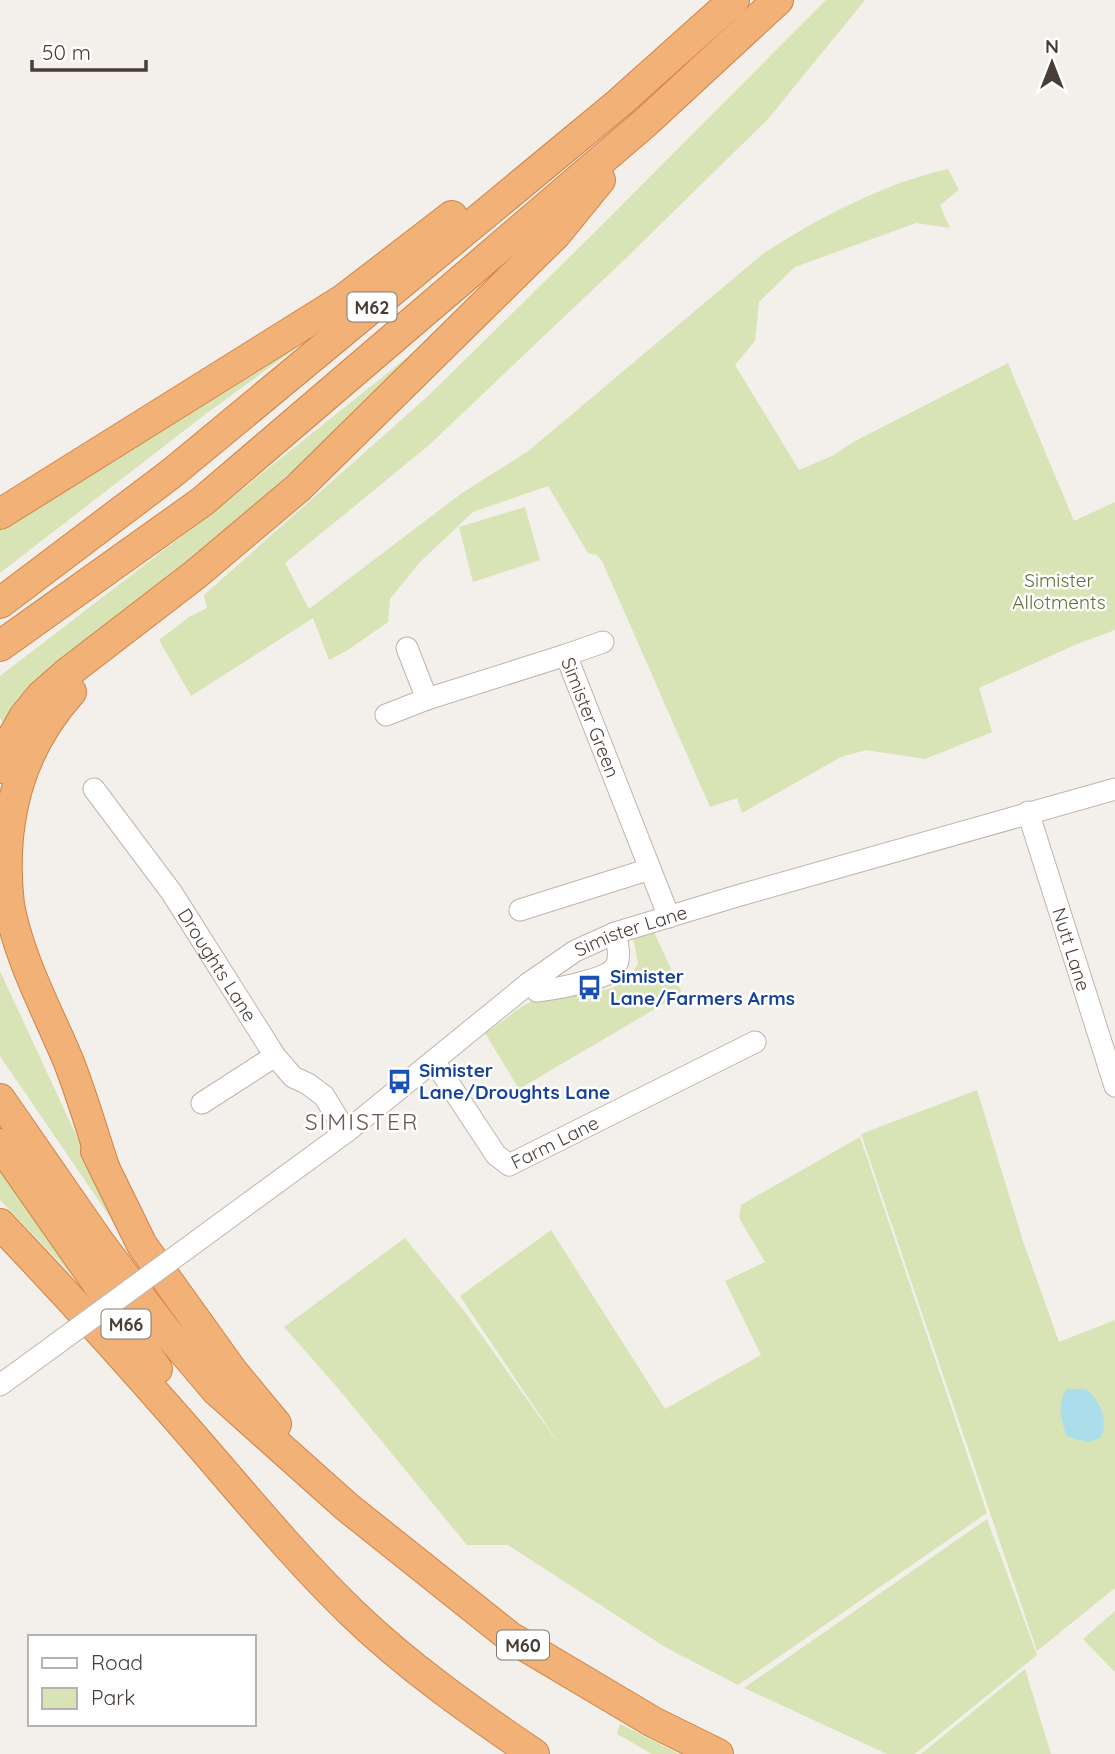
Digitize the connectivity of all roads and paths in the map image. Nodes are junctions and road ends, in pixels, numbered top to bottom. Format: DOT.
graph roads {
  1 [pos="719,0"];
  2 [pos="734,0"];
  3 [pos="778,0"];
  4 [pos="646,122"];
  5 [pos="110,446"];
  6 [pos="0,498"];
  7 [pos="0,514"];
  8 [pos="196,574"];
  9 [pos="0,603"];
  10 [pos="603,642"];
  11 [pos="0,646"];
  12 [pos="407,648"];
  13 [pos="566,655"];
  14 [pos="427,699"];
  15 [pos="386,715"];
  16 [pos="0,768"];
  17 [pos="94,789"];
  18 [pos="1115,789"];
  19 [pos="1028,812"];
  20 [pos="650,869"];
  21 [pos="520,910"];
  22 [pos="669,917"];
  23 [pos="615,933"];
  24 [pos="0,946"];
  25 [pos="529,983"];
  26 [pos="755,1042"];
  27 [pos="275,1056"];
  28 [pos="434,1061"];
  29 [pos="1115,1086"];
  30 [pos="0,1099"];
  31 [pos="202,1103"];
  32 [pos="346,1132"];
  33 [pos="0,1144"];
  34 [pos="104,1167"];
  35 [pos="0,1224"];
  36 [pos="0,1234"];
  37 [pos="73,1301"];
  38 [pos="0,1385"];
  39 [pos="216,1390"];
  40 [pos="252,1504"];
  41 [pos="347,1507"];
  42 [pos="534,1754"];
  43 [pos="718,1754"];
  1 -- 5 [label="highway"];
  2 -- 9 [label="highway, M62"];
  3 -- 4 [label="highway, M62"];
  4 -- 8 [label="highway"];
  4 -- 11 [label="highway, M62"];
  5 -- 6 [label="highway"];
  5 -- 7 [label="highway"];
  8 -- 16 [label="highway"];
  8 -- 34 [label="highway"];
  10 -- 13 [label="street"];
  12 -- 14 [label="street"];
  13 -- 14 [label="street, Simister Green"];
  13 -- 20 [label="street, Simister Green"];
  14 -- 15 [label="street, Simister Green"];
  17 -- 27 [label="street, Droughts Lane"];
  18 -- 19 [label="street, Simister Lane"];
  19 -- 22 [label="street, Simister Lane"];
  19 -- 29 [label="street, Nutt Lane"];
  20 -- 21 [label="street"];
  20 -- 22 [label="street, Simister Green"];
  22 -- 23 [label="street, Simister Lane"];
  23 -- 25 [label="street, Simister Lane"];
  23 -- 25 [label="street"];
  24 -- 34 [label="highway"];
  25 -- 28 [label="street, Simister Lane"];
  26 -- 28 [label="street, Farm Lane"];
  27 -- 31 [label="street"];
  27 -- 32 [label="street, Droughts Lane"];
  28 -- 32 [label="street, Simister Lane"];
  30 -- 39 [label="highway, M66"];
  32 -- 38 [label="street, Simister Lane, bridge"];
  33 -- 40 [label="highway, M66"];
  34 -- 41 [label="highway"];
  35 -- 37 [label="highway"];
  36 -- 37 [label="highway"];
  37 -- 40 [label="highway"];
  39 -- 41 [label="highway, M60"];
  40 -- 42 [label="highway"];
  41 -- 43 [label="highway, M60"];
}
